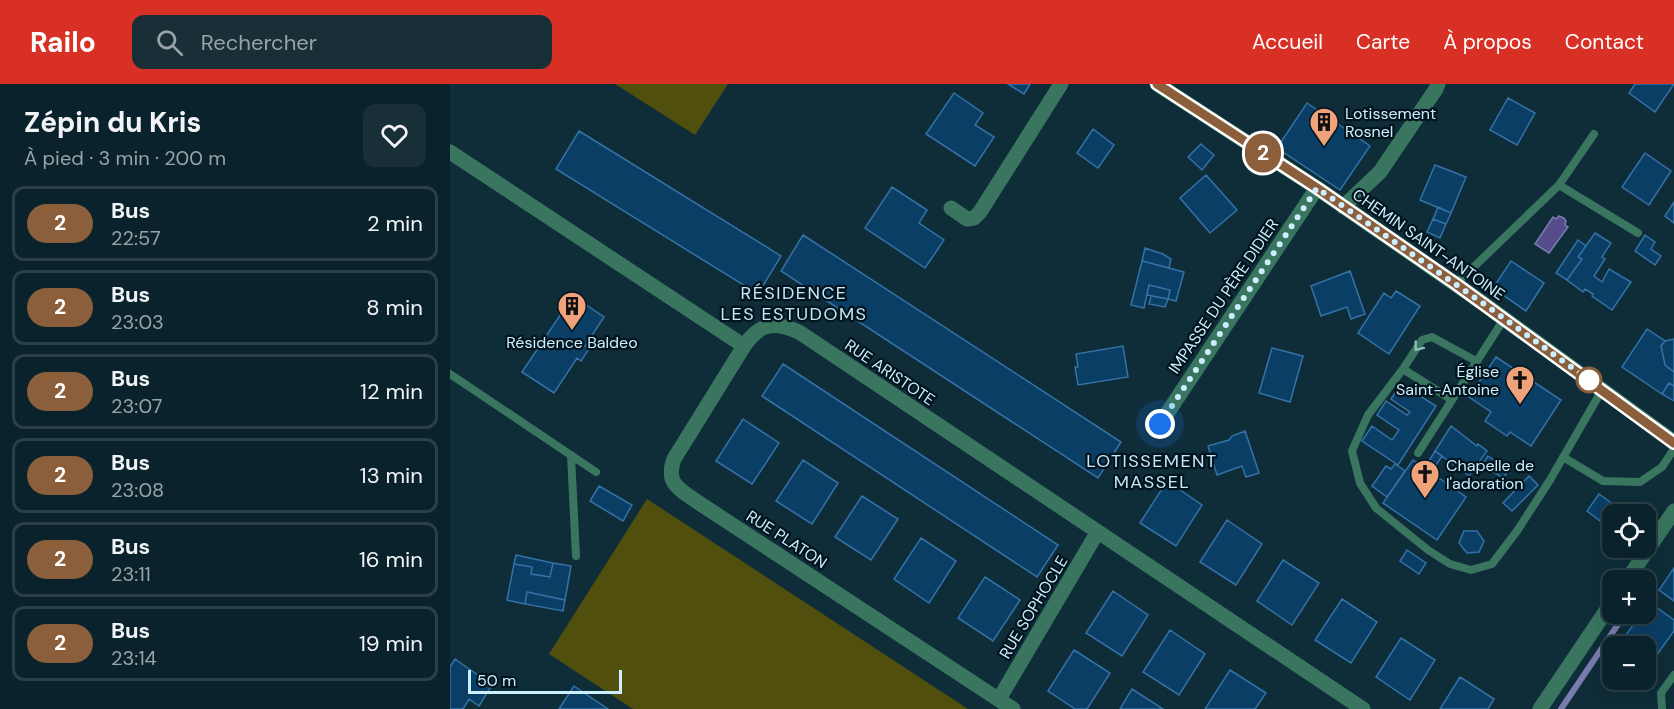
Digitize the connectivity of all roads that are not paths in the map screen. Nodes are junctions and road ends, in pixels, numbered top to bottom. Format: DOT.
graph roads {
  1 [pos="1061,84"];
  2 [pos="1157,84"];
  3 [pos="1438,84"];
  4 [pos="1594,134"];
  5 [pos="450,152"];
  6 [pos="1559,185"];
  7 [pos="1317,188"];
  8 [pos="1343,207"];
  9 [pos="951,208"];
  10 [pos="1638,233"];
  11 [pos="1456,284"];
  12 [pos="1504,319"];
  13 [pos="744,346"];
  14 [pos="1476,361"];
  15 [pos="1403,369"];
  16 [pos="450,374"];
  17 [pos="1602,390"];
  18 [pos="1452,400"];
  19 [pos="1160,424"];
  20 [pos="1674,442"];
  21 [pos="1674,449"];
  22 [pos="1418,453"];
  23 [pos="571,455"];
  24 [pos="1563,457"];
  25 [pos="596,471"];
  26 [pos="1674,511"];
  27 [pos="1097,533"];
  28 [pos="576,556"];
  29 [pos="1634,570"];
  30 [pos="1602,617"];
  31 [pos="1674,675"];
  32 [pos="999,699"];
  33 [pos="1014,709"];
  34 [pos="1363,709"];
  35 [pos="1539,709"];
  36 [pos="1662,709"];
  1 -- 9 [label="street"];
  2 -- 7 [label="street, CHEMIN SAINT-ANTOINE"];
  3 -- 8 [label="street"];
  4 -- 6 [label="lane"];
  5 -- 13 [label="street"];
  6 -- 10 [label="lane"];
  6 -- 11 [label="lane"];
  7 -- 8 [label="street, CHEMIN SAINT-ANTOINE"];
  7 -- 19 [label="street, IMPASSE DU PÈRE DIDIER"];
  8 -- 11 [label="street, CHEMIN SAINT-ANTOINE"];
  11 -- 12 [label="street, CHEMIN SAINT-ANTOINE"];
  12 -- 14 [label="lane"];
  12 -- 17 [label="street, CHEMIN SAINT-ANTOINE"];
  13 -- 27 [label="street, RUE ARISTOTE"];
  13 -- 32 [label="street, RUE PLATON"];
  14 -- 15 [label="lane, one-way"];
  14 -- 18 [label="lane"];
  15 -- 18 [label="lane"];
  15 -- 24 [label="lane"];
  16 -- 23 [label="lane"];
  17 -- 20 [label="street, CHEMIN SAINT-ANTOINE"];
  17 -- 24 [label="lane"];
  18 -- 22 [label="lane"];
  21 -- 24 [label="lane"];
  23 -- 25 [label="lane"];
  23 -- 28 [label="lane"];
  26 -- 29 [label="street"];
  27 -- 32 [label="street, RUE SOPHOCLE"];
  27 -- 34 [label="street"];
  30 -- 35 [label="street"];
  31 -- 36 [label="lane"];
  32 -- 33 [label="street, RUE PLATON"];
}
